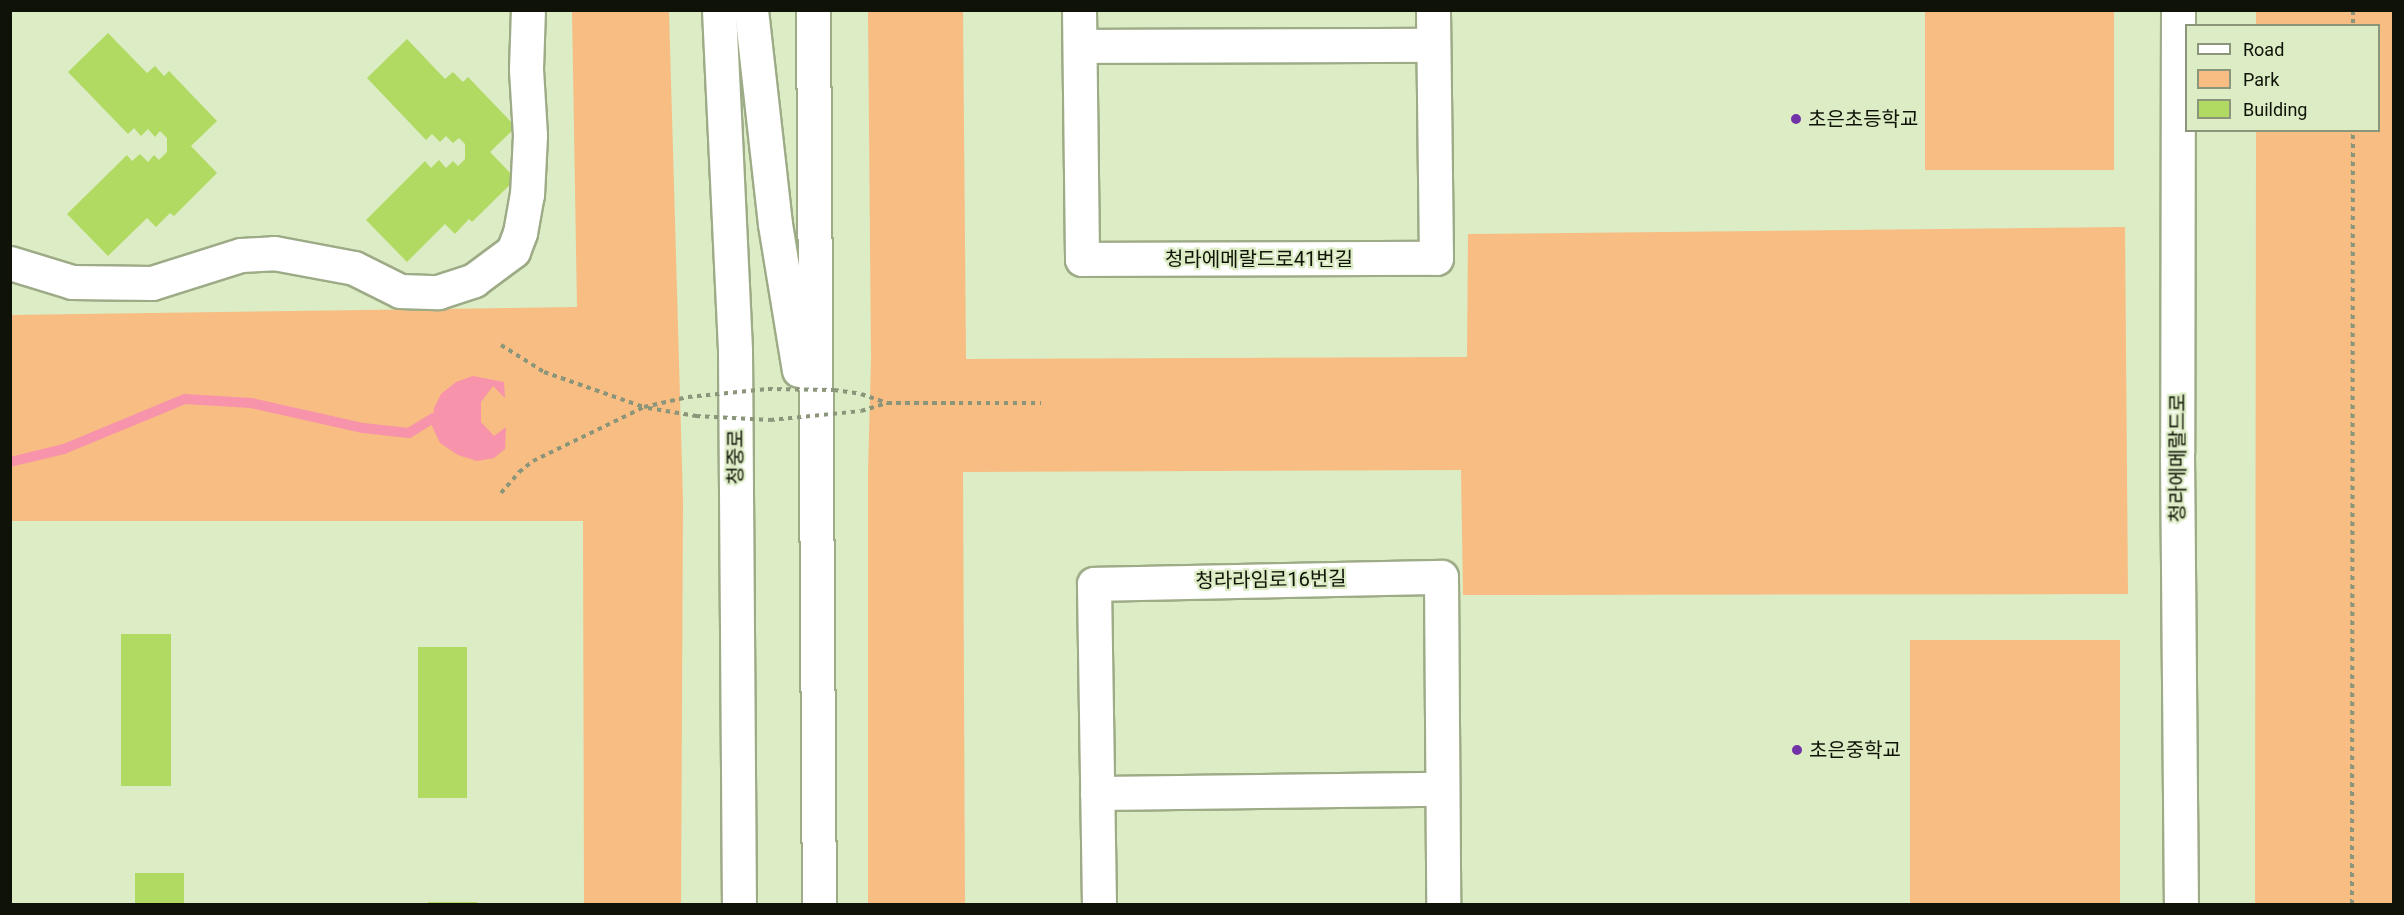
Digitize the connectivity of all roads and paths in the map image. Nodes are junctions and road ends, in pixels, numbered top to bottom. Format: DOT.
graph roads {
  1 [pos="528,10"];
  2 [pos="719,10"];
  3 [pos="751,10"];
  4 [pos="813,10"];
  5 [pos="1079,10"];
  6 [pos="1433,10"];
  7 [pos="2178,10"];
  8 [pos="1433,45"];
  9 [pos="1080,46"];
  10 [pos="2353,132"];
  11 [pos="10,262"];
  12 [pos="501,345"];
  13 [pos="887,403"];
  14 [pos="1041,403"];
  15 [pos="645,407"];
  16 [pos="816,454"];
  17 [pos="501,493"];
  18 [pos="1442,789"];
  19 [pos="1097,793"];
  20 [pos="739,904"];
  21 [pos="819,904"];
  22 [pos="1099,904"];
  23 [pos="1443,904"];
  24 [pos="2181,904"];
  25 [pos="2352,904"];
  1 -- 11 [label="street"];
  2 -- 20 [label="street, 청중로"];
  3 -- 16 [label="street"];
  4 -- 16 [label="street"];
  5 -- 9 [label="street, 청라에메랄드로41번길"];
  6 -- 8 [label="street, 청라에메랄드로41번길"];
  7 -- 24 [label="street, 청라에메랄드로"];
  8 -- 9 [label="street"];
  8 -- 9 [label="street, 청라에메랄드로41번길"];
  10 -- 25 [label="path"];
  12 -- 15 [label="path"];
  13 -- 14 [label="path"];
  13 -- 15 [label="path, bridge"];
  13 -- 15 [label="path, bridge"];
  15 -- 17 [label="path"];
  16 -- 21 [label="street"];
  18 -- 19 [label="street"];
  18 -- 19 [label="street, 청라라임로16번길"];
  18 -- 23 [label="street, 청라라임로16번길"];
  19 -- 22 [label="street, 청라라임로16번길"];
}
